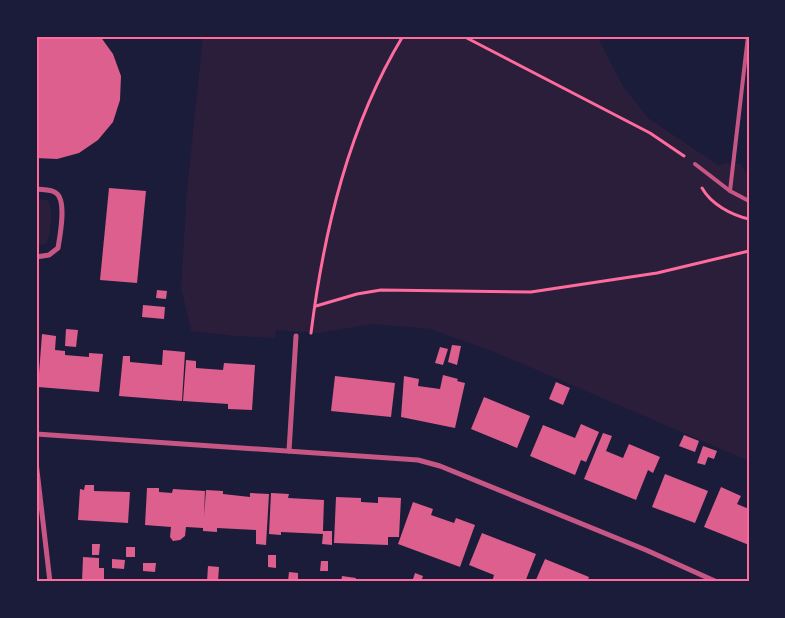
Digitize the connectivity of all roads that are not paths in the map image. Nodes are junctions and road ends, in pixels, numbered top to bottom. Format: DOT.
graph roads {
  1 [pos="748,36"];
  2 [pos="696,164"];
  3 [pos="36,190"];
  4 [pos="730,191"];
  5 [pos="749,201"];
  6 [pos="36,257"];
  7 [pos="296,336"];
  8 [pos="36,434"];
  9 [pos="289,451"];
  10 [pos="36,462"];
  11 [pos="50,582"];
  12 [pos="717,582"];
  1 -- 4 [label="lane"];
  2 -- 4 [label="lane"];
  3 -- 6 [label="street"];
  4 -- 5 [label="lane"];
  7 -- 9 [label="street"];
  8 -- 9 [label="street"];
  9 -- 12 [label="street"];
  10 -- 11 [label="street"];
}
